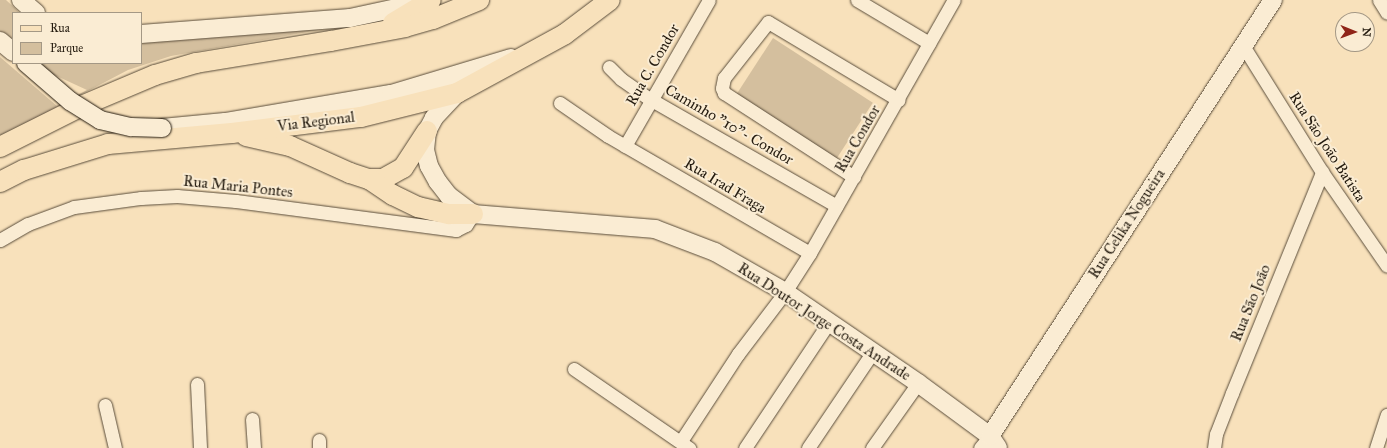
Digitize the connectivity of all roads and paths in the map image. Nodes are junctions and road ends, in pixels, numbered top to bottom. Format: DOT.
graph roads {
  1 [pos="22,0"];
  2 [pos="430,0"];
  3 [pos="479,0"];
  4 [pos="610,0"];
  5 [pos="708,0"];
  6 [pos="856,0"];
  7 [pos="954,0"];
  8 [pos="1273,0"];
  9 [pos="1379,0"];
  10 [pos="35,12"];
  11 [pos="1387,13"];
  12 [pos="380,32"];
  13 [pos="142,34"];
  14 [pos="0,41"];
  15 [pos="929,43"];
  16 [pos="1242,44"];
  17 [pos="540,48"];
  18 [pos="12,51"];
  19 [pos="27,64"];
  20 [pos="609,67"];
  21 [pos="457,93"];
  22 [pos="650,99"];
  23 [pos="899,100"];
  24 [pos="560,103"];
  25 [pos="427,131"];
  26 [pos="232,133"];
  27 [pos="625,146"];
  28 [pos="0,147"];
  29 [pos="1322,172"];
  30 [pos="854,177"];
  31 [pos="369,178"];
  32 [pos="0,182"];
  33 [pos="837,206"];
  34 [pos="473,214"];
  35 [pos="0,240"];
  36 [pos="810,253"];
  37 [pos="1387,266"];
  38 [pos="785,292"];
  39 [pos="829,322"];
  40 [pos="872,353"];
  41 [pos="574,368"];
  42 [pos="918,383"];
  43 [pos="197,384"];
  44 [pos="105,405"];
  45 [pos="1387,415"];
  46 [pos="252,419"];
  47 [pos="989,444"];
  48 [pos="685,445"];
  49 [pos="115,448"];
  50 [pos="200,448"];
  51 [pos="254,448"];
  52 [pos="745,448"];
  53 [pos="808,448"];
  54 [pos="872,448"];
  55 [pos="1214,448"];
  56 [pos="1376,448"];
  1 -- 10 [label="main road"];
  2 -- 12 [label="main road"];
  2 -- 13 [label="main road"];
  3 -- 12 [label="main road"];
  4 -- 17 [label="main road, Via Regional"];
  5 -- 22 [label="street, Rua C. Condor"];
  6 -- 15 [label="street"];
  7 -- 15 [label="street, Rua Condor"];
  8 -- 16 [label="main road, Rua Celika Nogueira"];
  9 -- 11 [label="street"];
  12 -- 28 [label="main road"];
  14 -- 18 [label="main road"];
  15 -- 23 [label="street, Rua Condor"];
  16 -- 29 [label="street, Rua São João Batista"];
  16 -- 47 [label="main road, Rua Celika Nogueira"];
  17 -- 19 [label="main road, bridge"];
  17 -- 21 [label="main road, Via Regional"];
  20 -- 22 [label="street, Caminho \"10\"- Condor"];
  21 -- 25 [label="main road"];
  21 -- 26 [label="main road, Via Regional"];
  22 -- 27 [label="street, Rua C. Condor"];
  22 -- 33 [label="street, Caminho \"10\"- Condor"];
  23 -- 30 [label="street, Rua Condor"];
  23 -- 30 [label="street"];
  24 -- 27 [label="street, Rua Irad Fraga"];
  25 -- 31 [label="main road"];
  25 -- 34 [label="main road"];
  26 -- 31 [label="main road"];
  26 -- 32 [label="main road, Via Regional"];
  27 -- 36 [label="street, Rua Irad Fraga"];
  29 -- 37 [label="street, Rua São João Batista"];
  29 -- 55 [label="street, Rua São João"];
  30 -- 33 [label="street, Rua Condor"];
  31 -- 34 [label="main road"];
  33 -- 36 [label="street, Rua Condor"];
  34 -- 35 [label="street, Rua Maria Pontes"];
  34 -- 38 [label="main road, Rua Doutor Jorge Costa Andrade"];
  36 -- 38 [label="street, Rua Condor"];
  38 -- 39 [label="main road, Rua Doutor Jorge Costa Andrade"];
  38 -- 48 [label="street, Rua Condor"];
  39 -- 40 [label="main road, Rua Doutor Jorge Costa Andrade"];
  39 -- 52 [label="street"];
  40 -- 42 [label="main road, Rua Doutor Jorge Costa Andrade"];
  40 -- 53 [label="street"];
  41 -- 48 [label="street"];
  42 -- 47 [label="main road, Rua Doutor Jorge Costa Andrade"];
  42 -- 54 [label="street"];
  43 -- 50 [label="street"];
  44 -- 49 [label="street"];
  45 -- 56 [label="street"];
  46 -- 51 [label="street"];
}
